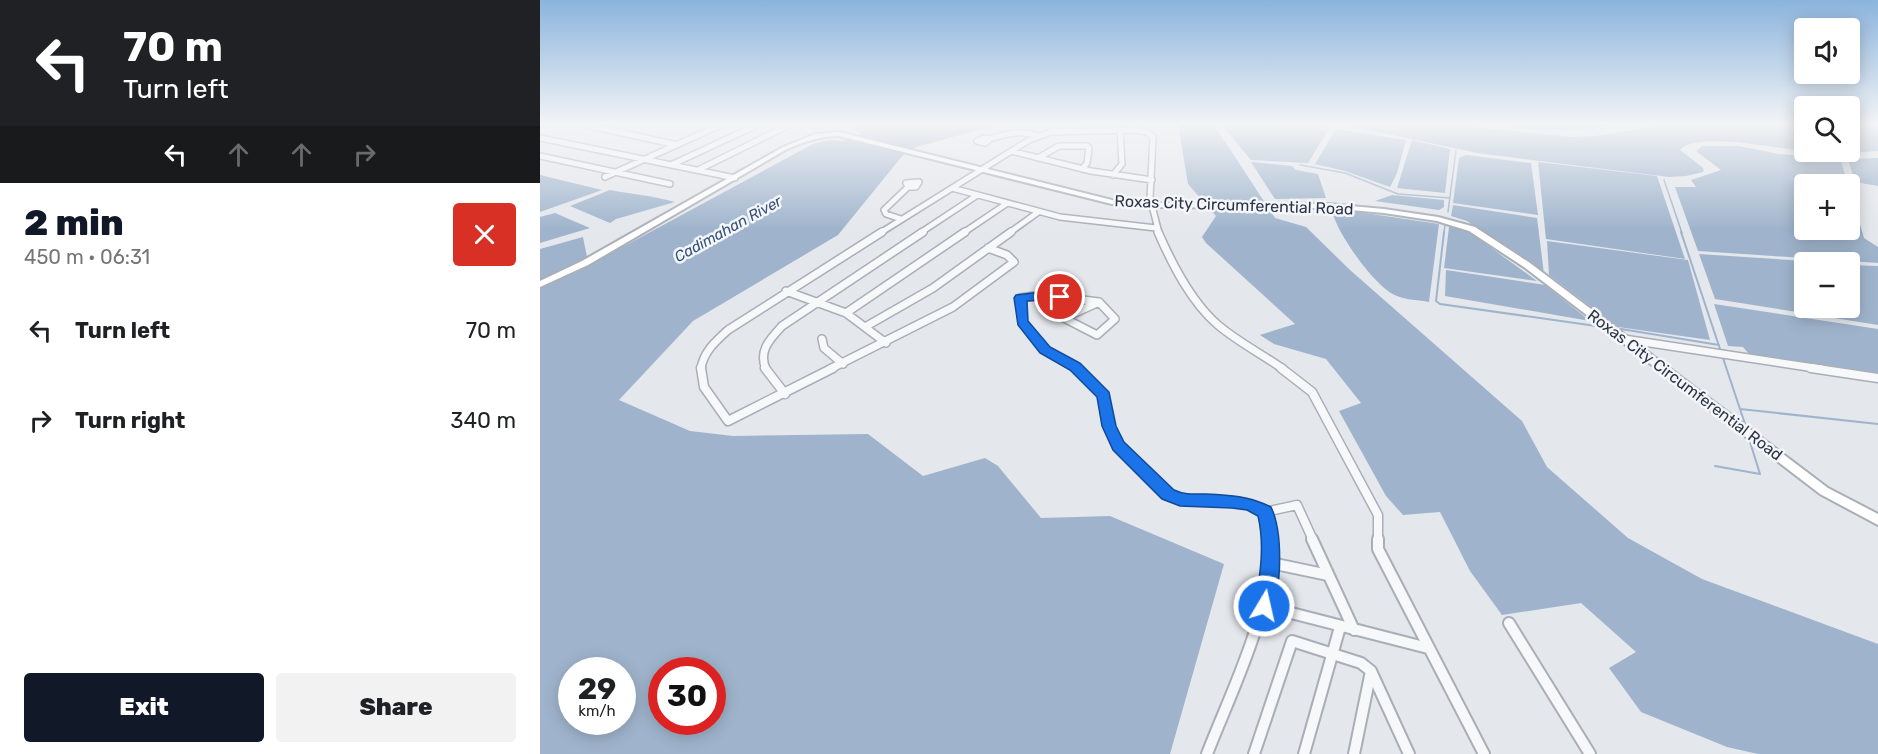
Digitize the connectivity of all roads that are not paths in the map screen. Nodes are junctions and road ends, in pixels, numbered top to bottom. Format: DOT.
graph roads {
  1 [pos="555,159"];
  2 [pos="639,159"];
  3 [pos="683,159"];
  4 [pos="720,159"];
  5 [pos="766,159"];
  6 [pos="938,159"];
  7 [pos="998,159"];
  8 [pos="1043,159"];
  9 [pos="1088,159"];
  10 [pos="1122,159"];
  11 [pos="1152,159"];
  12 [pos="643,160"];
  13 [pos="671,165"];
  14 [pos="1082,169"];
  15 [pos="698,170"];
  16 [pos="981,170"];
  17 [pos="616,172"];
  18 [pos="1113,175"];
  19 [pos="605,177"];
  20 [pos="735,178"];
  21 [pos="1152,180"];
  22 [pos="670,184"];
  23 [pos="908,187"];
  24 [pos="952,188"];
  25 [pos="976,196"];
  26 [pos="1006,204"];
  27 [pos="1150,205"];
  28 [pos="1037,213"];
  29 [pos="901,219"];
  30 [pos="1156,228"];
  31 [pos="988,248"];
  32 [pos="540,284"];
  33 [pos="786,291"];
  34 [pos="1041,295"];
  35 [pos="818,302"];
  36 [pos="1099,302"];
  37 [pos="846,313"];
  38 [pos="1064,318"];
  39 [pos="865,327"];
  40 [pos="822,339"];
  41 [pos="1624,339"];
  42 [pos="886,343"];
  43 [pos="843,364"];
  44 [pos="1878,378"];
  45 [pos="785,394"];
  46 [pos="1265,512"];
  47 [pos="1878,520"];
  48 [pos="1271,563"];
  49 [pos="1328,575"];
  50 [pos="1264,606"];
  51 [pos="1509,623"];
  52 [pos="1340,627"];
  53 [pos="1354,630"];
  54 [pos="1428,648"];
  55 [pos="1333,654"];
  56 [pos="1371,671"];
  57 [pos="1406,751"];
  58 [pos="1207,754"];
  59 [pos="1254,754"];
  60 [pos="1304,754"];
  61 [pos="1354,754"];
  62 [pos="1484,754"];
  63 [pos="1590,754"];
  1 -- 17 [label="street"];
  2 -- 12 [label="street"];
  3 -- 13 [label="street"];
  4 -- 15 [label="street"];
  5 -- 20 [label="main road, Roxas City Circumferential Road"];
  6 -- 16 [label="main road, Roxas City Circumferential Road"];
  7 -- 16 [label="street"];
  8 -- 14 [label="street"];
  9 -- 14 [label="street"];
  10 -- 18 [label="street"];
  11 -- 21 [label="street"];
  12 -- 13 [label="street"];
  12 -- 17 [label="street"];
  13 -- 15 [label="street"];
  14 -- 18 [label="street"];
  15 -- 20 [label="street"];
  16 -- 24 [label="street"];
  16 -- 27 [label="main road, Roxas City Circumferential Road"];
  17 -- 19 [label="street"];
  17 -- 22 [label="street"];
  18 -- 21 [label="street"];
  20 -- 32 [label="main road, Roxas City Circumferential Road"];
  21 -- 27 [label="street"];
  23 -- 29 [label="street"];
  24 -- 25 [label="street"];
  24 -- 29 [label="street"];
  25 -- 26 [label="street"];
  25 -- 35 [label="street"];
  26 -- 28 [label="street"];
  26 -- 37 [label="street"];
  27 -- 30 [label="street"];
  27 -- 41 [label="main road, Roxas City Circumferential Road"];
  28 -- 30 [label="street"];
  28 -- 31 [label="street"];
  29 -- 33 [label="street"];
  30 -- 54 [label="street"];
  31 -- 39 [label="street"];
  31 -- 42 [label="street"];
  33 -- 35 [label="street"];
  33 -- 45 [label="street"];
  34 -- 36 [label="street"];
  34 -- 38 [label="street"];
  34 -- 46 [label="street"];
  35 -- 37 [label="street"];
  35 -- 45 [label="street"];
  36 -- 38 [label="street"];
  36 -- 38 [label="street"];
  37 -- 39 [label="street"];
  39 -- 42 [label="street"];
  40 -- 43 [label="street"];
  41 -- 44 [label="street"];
  41 -- 47 [label="main road, Roxas City Circumferential Road"];
  42 -- 43 [label="street"];
  43 -- 45 [label="street"];
  46 -- 48 [label="street"];
  46 -- 49 [label="street"];
  48 -- 49 [label="street"];
  48 -- 50 [label="street"];
  49 -- 53 [label="street"];
  50 -- 52 [label="street"];
  50 -- 58 [label="street"];
  51 -- 63 [label="street"];
  52 -- 53 [label="street"];
  52 -- 55 [label="street"];
  53 -- 54 [label="street"];
  54 -- 62 [label="street"];
  55 -- 56 [label="street"];
  55 -- 59 [label="street"];
  55 -- 60 [label="street"];
  56 -- 57 [label="street"];
  56 -- 61 [label="street"];
}
